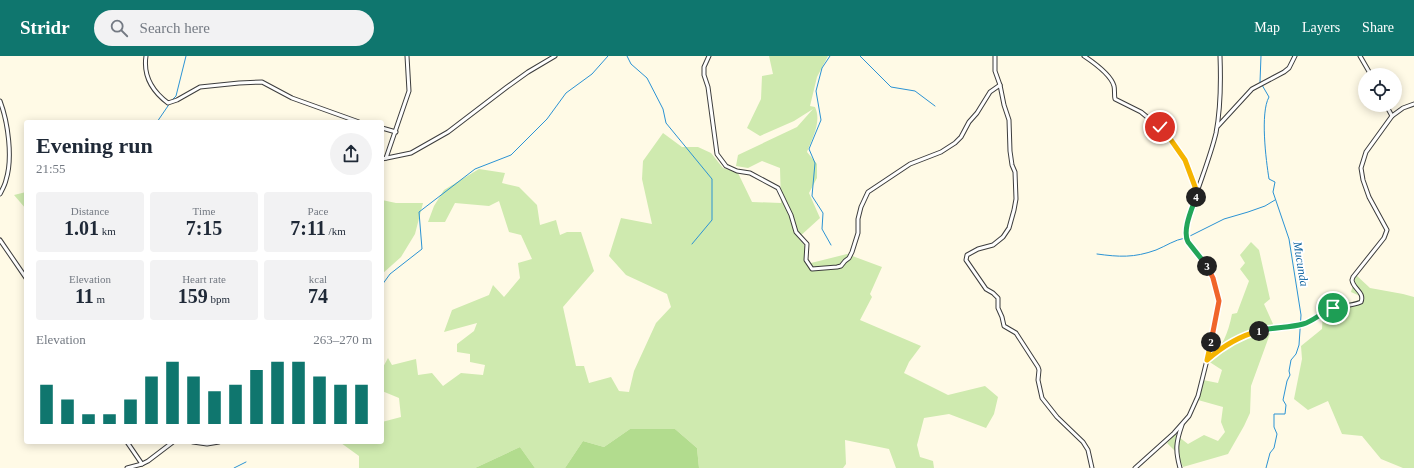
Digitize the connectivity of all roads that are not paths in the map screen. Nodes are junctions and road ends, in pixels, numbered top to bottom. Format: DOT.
graph roads {
  1 [pos="146,56"];
  2 [pos="407,56"];
  3 [pos="555,56"];
  4 [pos="709,56"];
  5 [pos="995,56"];
  6 [pos="1084,56"];
  7 [pos="1220,56"];
  8 [pos="1295,56"];
  9 [pos="1360,56"];
  10 [pos="1367,68"];
  11 [pos="1000,85"];
  12 [pos="0,100"];
  13 [pos="1414,104"];
  14 [pos="1390,112"];
  15 [pos="1392,116"];
  16 [pos="353,120"];
  17 [pos="1217,128"];
  18 [pos="384,129"];
  19 [pos="396,132"];
  20 [pos="386,158"];
  21 [pos="1197,192"];
  22 [pos="0,194"];
  23 [pos="0,240"];
  24 [pos="24,275"];
  25 [pos="1207,360"];
  26 [pos="1183,424"];
  27 [pos="128,444"];
  28 [pos="170,444"];
  29 [pos="142,464"];
  30 [pos="127,468"];
  31 [pos="1092,468"];
  32 [pos="1135,468"];
  33 [pos="1180,468"];
  1 -- 16 [label="street"];
  2 -- 19 [label="street"];
  3 -- 20 [label="street"];
  4 -- 11 [label="street"];
  5 -- 11 [label="street"];
  6 -- 21 [label="street"];
  7 -- 17 [label="street"];
  8 -- 17 [label="street"];
  9 -- 10 [label="street"];
  11 -- 31 [label="street"];
  12 -- 22 [label="street"];
  13 -- 15 [label="street"];
  14 -- 15 [label="street"];
  15 -- 25 [label="street"];
  17 -- 21 [label="street"];
  18 -- 19 [label="street"];
  19 -- 20 [label="street"];
  21 -- 25 [label="street"];
  23 -- 24 [label="street"];
  25 -- 26 [label="street"];
  26 -- 32 [label="street"];
  26 -- 33 [label="street"];
  27 -- 29 [label="street"];
  28 -- 29 [label="street"];
  29 -- 30 [label="street"];
}
